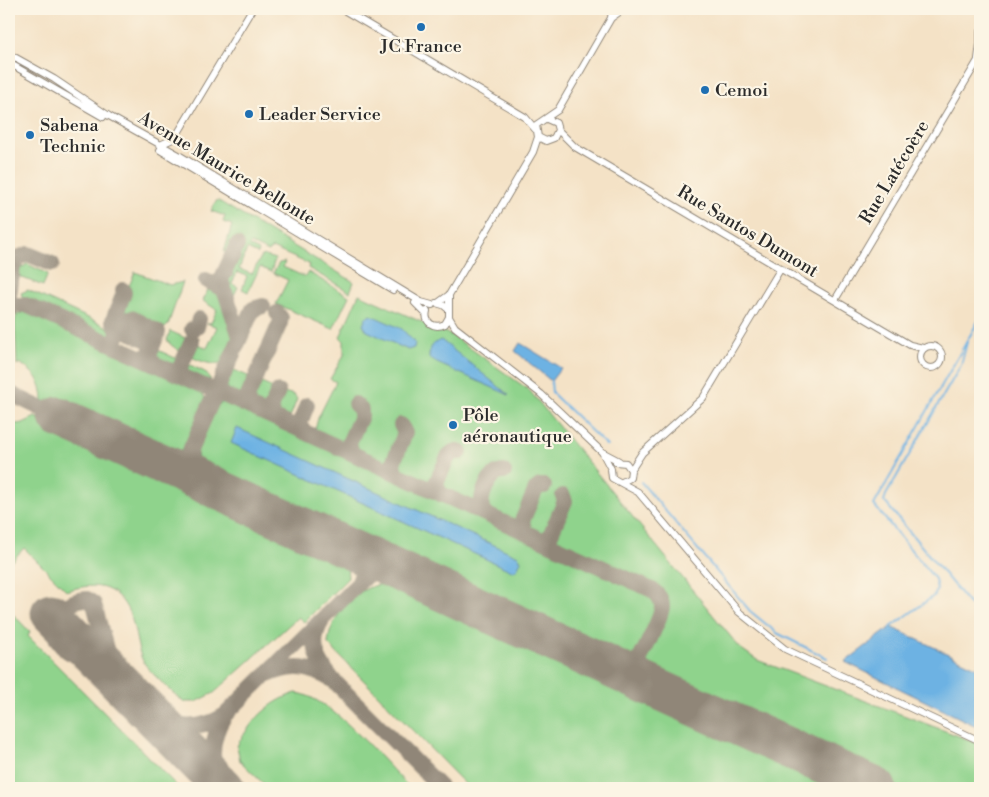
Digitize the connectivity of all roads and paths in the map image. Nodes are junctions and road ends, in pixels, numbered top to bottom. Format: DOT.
graph roads {
  1 [pos="252,9"];
  2 [pos="342,9"];
  3 [pos="612,9"];
  4 [pos="623,9"];
  5 [pos="611,18"];
  6 [pos="980,33"];
  7 [pos="980,43"];
  8 [pos="9,54"];
  9 [pos="979,58"];
  10 [pos="9,63"];
  11 [pos="558,110"];
  12 [pos="526,117"];
  13 [pos="544,119"];
  14 [pos="557,127"];
  15 [pos="535,129"];
  16 [pos="538,137"];
  17 [pos="175,138"];
  18 [pos="549,141"];
  19 [pos="570,144"];
  20 [pos="160,145"];
  21 [pos="533,152"];
  22 [pos="177,154"];
  23 [pos="781,268"];
  24 [pos="449,295"];
  25 [pos="835,300"];
  26 [pos="435,304"];
  27 [pos="448,309"];
  28 [pos="426,314"];
  29 [pos="449,317"];
  30 [pos="443,325"];
  31 [pos="455,327"];
  32 [pos="910,345"];
  33 [pos="924,348"];
  34 [pos="920,356"];
  35 [pos="602,452"];
  36 [pos="642,453"];
  37 [pos="621,461"];
  38 [pos="611,469"];
  39 [pos="631,473"];
  40 [pos="622,482"];
  41 [pos="638,492"];
  42 [pos="980,741"];
  1 -- 17 [label="street"];
  2 -- 12 [label="street"];
  3 -- 5 [label="street"];
  4 -- 5 [label="street"];
  5 -- 11 [label="street"];
  6 -- 7 [label="street"];
  7 -- 9 [label="street"];
  8 -- 20 [label="street, Avenue Maurice Bellonte"];
  9 -- 25 [label="street, Rue Latécoère"];
  10 -- 28 [label="street, Avenue Maurice Bellonte"];
  11 -- 13 [label="street"];
  11 -- 14 [label="street"];
  12 -- 13 [label="street"];
  12 -- 15 [label="street"];
  13 -- 14 [label="street"];
  13 -- 15 [label="street"];
  14 -- 18 [label="street"];
  14 -- 19 [label="street, Rue Santos Dumont"];
  15 -- 16 [label="street"];
  16 -- 18 [label="street, Rue Santos Dumont"];
  16 -- 21 [label="street"];
  17 -- 20 [label="street"];
  17 -- 22 [label="street"];
  18 -- 19 [label="street, Rue Santos Dumont"];
  18 -- 21 [label="street"];
  19 -- 23 [label="street, Rue Santos Dumont"];
  20 -- 22 [label="street, Avenue Maurice Bellonte"];
  21 -- 24 [label="street"];
  22 -- 26 [label="street, Avenue Maurice Bellonte"];
  23 -- 25 [label="street, Rue Santos Dumont"];
  23 -- 36 [label="street"];
  24 -- 26 [label="street"];
  24 -- 27 [label="street"];
  25 -- 32 [label="street, Rue Santos Dumont"];
  26 -- 27 [label="street"];
  26 -- 28 [label="street"];
  27 -- 29 [label="street"];
  28 -- 30 [label="street"];
  29 -- 30 [label="street"];
  29 -- 31 [label="street"];
  30 -- 31 [label="street"];
  31 -- 35 [label="street"];
  32 -- 33 [label="street"];
  32 -- 34 [label="street"];
  33 -- 34 [label="street"];
  33 -- 34 [label="street"];
  35 -- 37 [label="street"];
  35 -- 38 [label="street"];
  36 -- 37 [label="street"];
  36 -- 39 [label="street"];
  37 -- 38 [label="street"];
  37 -- 39 [label="street"];
  38 -- 40 [label="street"];
  39 -- 40 [label="street"];
  39 -- 41 [label="street"];
  40 -- 41 [label="street"];
  41 -- 42 [label="street"];
}
